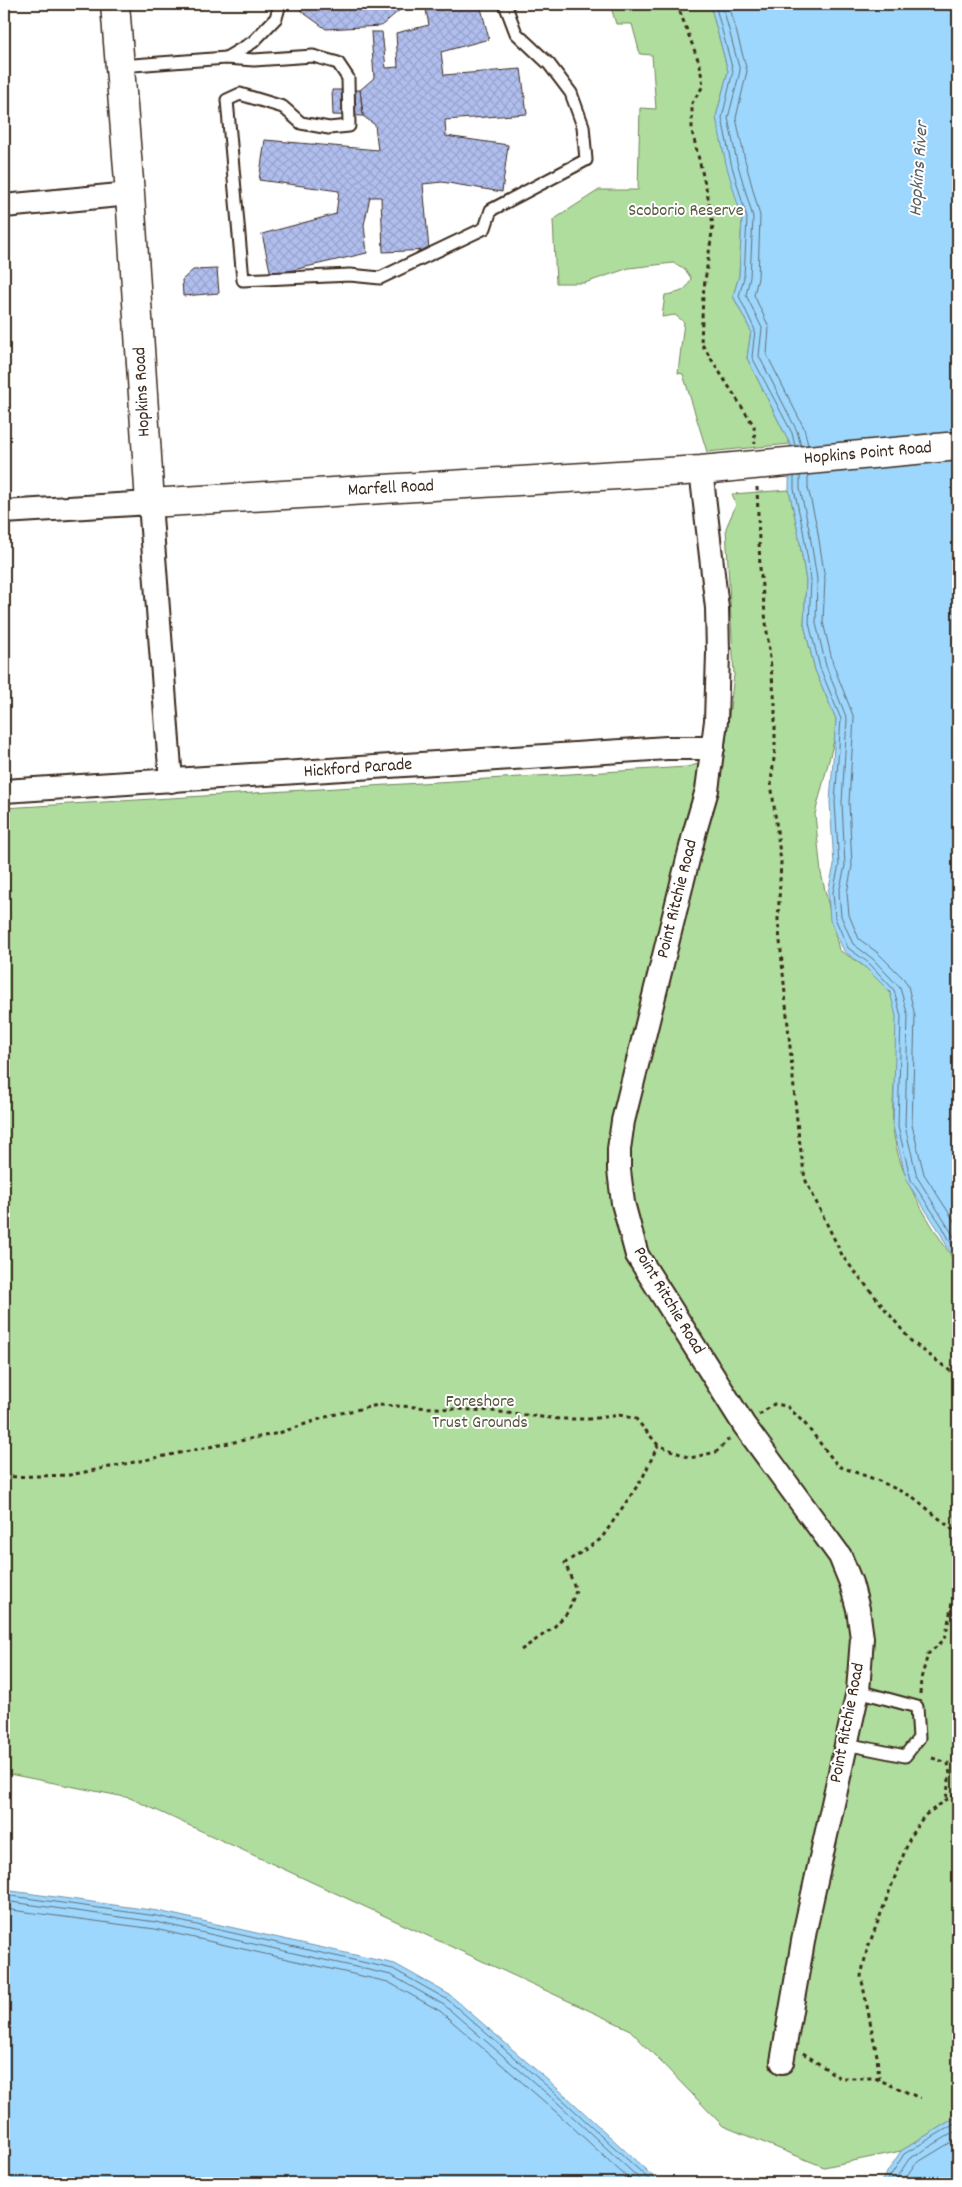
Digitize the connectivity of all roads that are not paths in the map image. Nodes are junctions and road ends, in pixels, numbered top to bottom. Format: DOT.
graph roads {
  1 [pos="115,4"];
  2 [pos="280,4"];
  3 [pos="505,4"];
  4 [pos="226,58"];
  5 [pos="120,66"];
  6 [pos="130,194"];
  7 [pos="4,206"];
  8 [pos="958,446"];
  9 [pos="767,464"];
  10 [pos="701,470"];
  11 [pos="150,503"];
  12 [pos="4,512"];
  13 [pos="713,748"];
  14 [pos="171,781"];
  15 [pos="4,791"];
  16 [pos="858,1691"];
  17 [pos="846,1744"];
  18 [pos="784,2052"];
  1 -- 5 [label="street, Hopkins Road"];
  2 -- 4 [label="lane"];
  3 -- 4 [label="lane"];
  4 -- 5 [label="lane"];
  5 -- 6 [label="street, Hopkins Road"];
  6 -- 7 [label="street"];
  6 -- 11 [label="street, Hopkins Road"];
  8 -- 9 [label="street, Hopkins Point Road"];
  9 -- 10 [label="street, Marfell Road"];
  10 -- 11 [label="street, Marfell Road"];
  10 -- 13 [label="street, Point Ritchie Road"];
  11 -- 12 [label="street, Marfell Road"];
  11 -- 14 [label="street, Hopkins Road"];
  13 -- 14 [label="street, Hickford Parade"];
  13 -- 16 [label="street, Point Ritchie Road"];
  14 -- 15 [label="street, Hickford Parade"];
  16 -- 17 [label="street, Point Ritchie Road"];
  16 -- 17 [label="lane"];
  17 -- 18 [label="street, Point Ritchie Road"];
}
